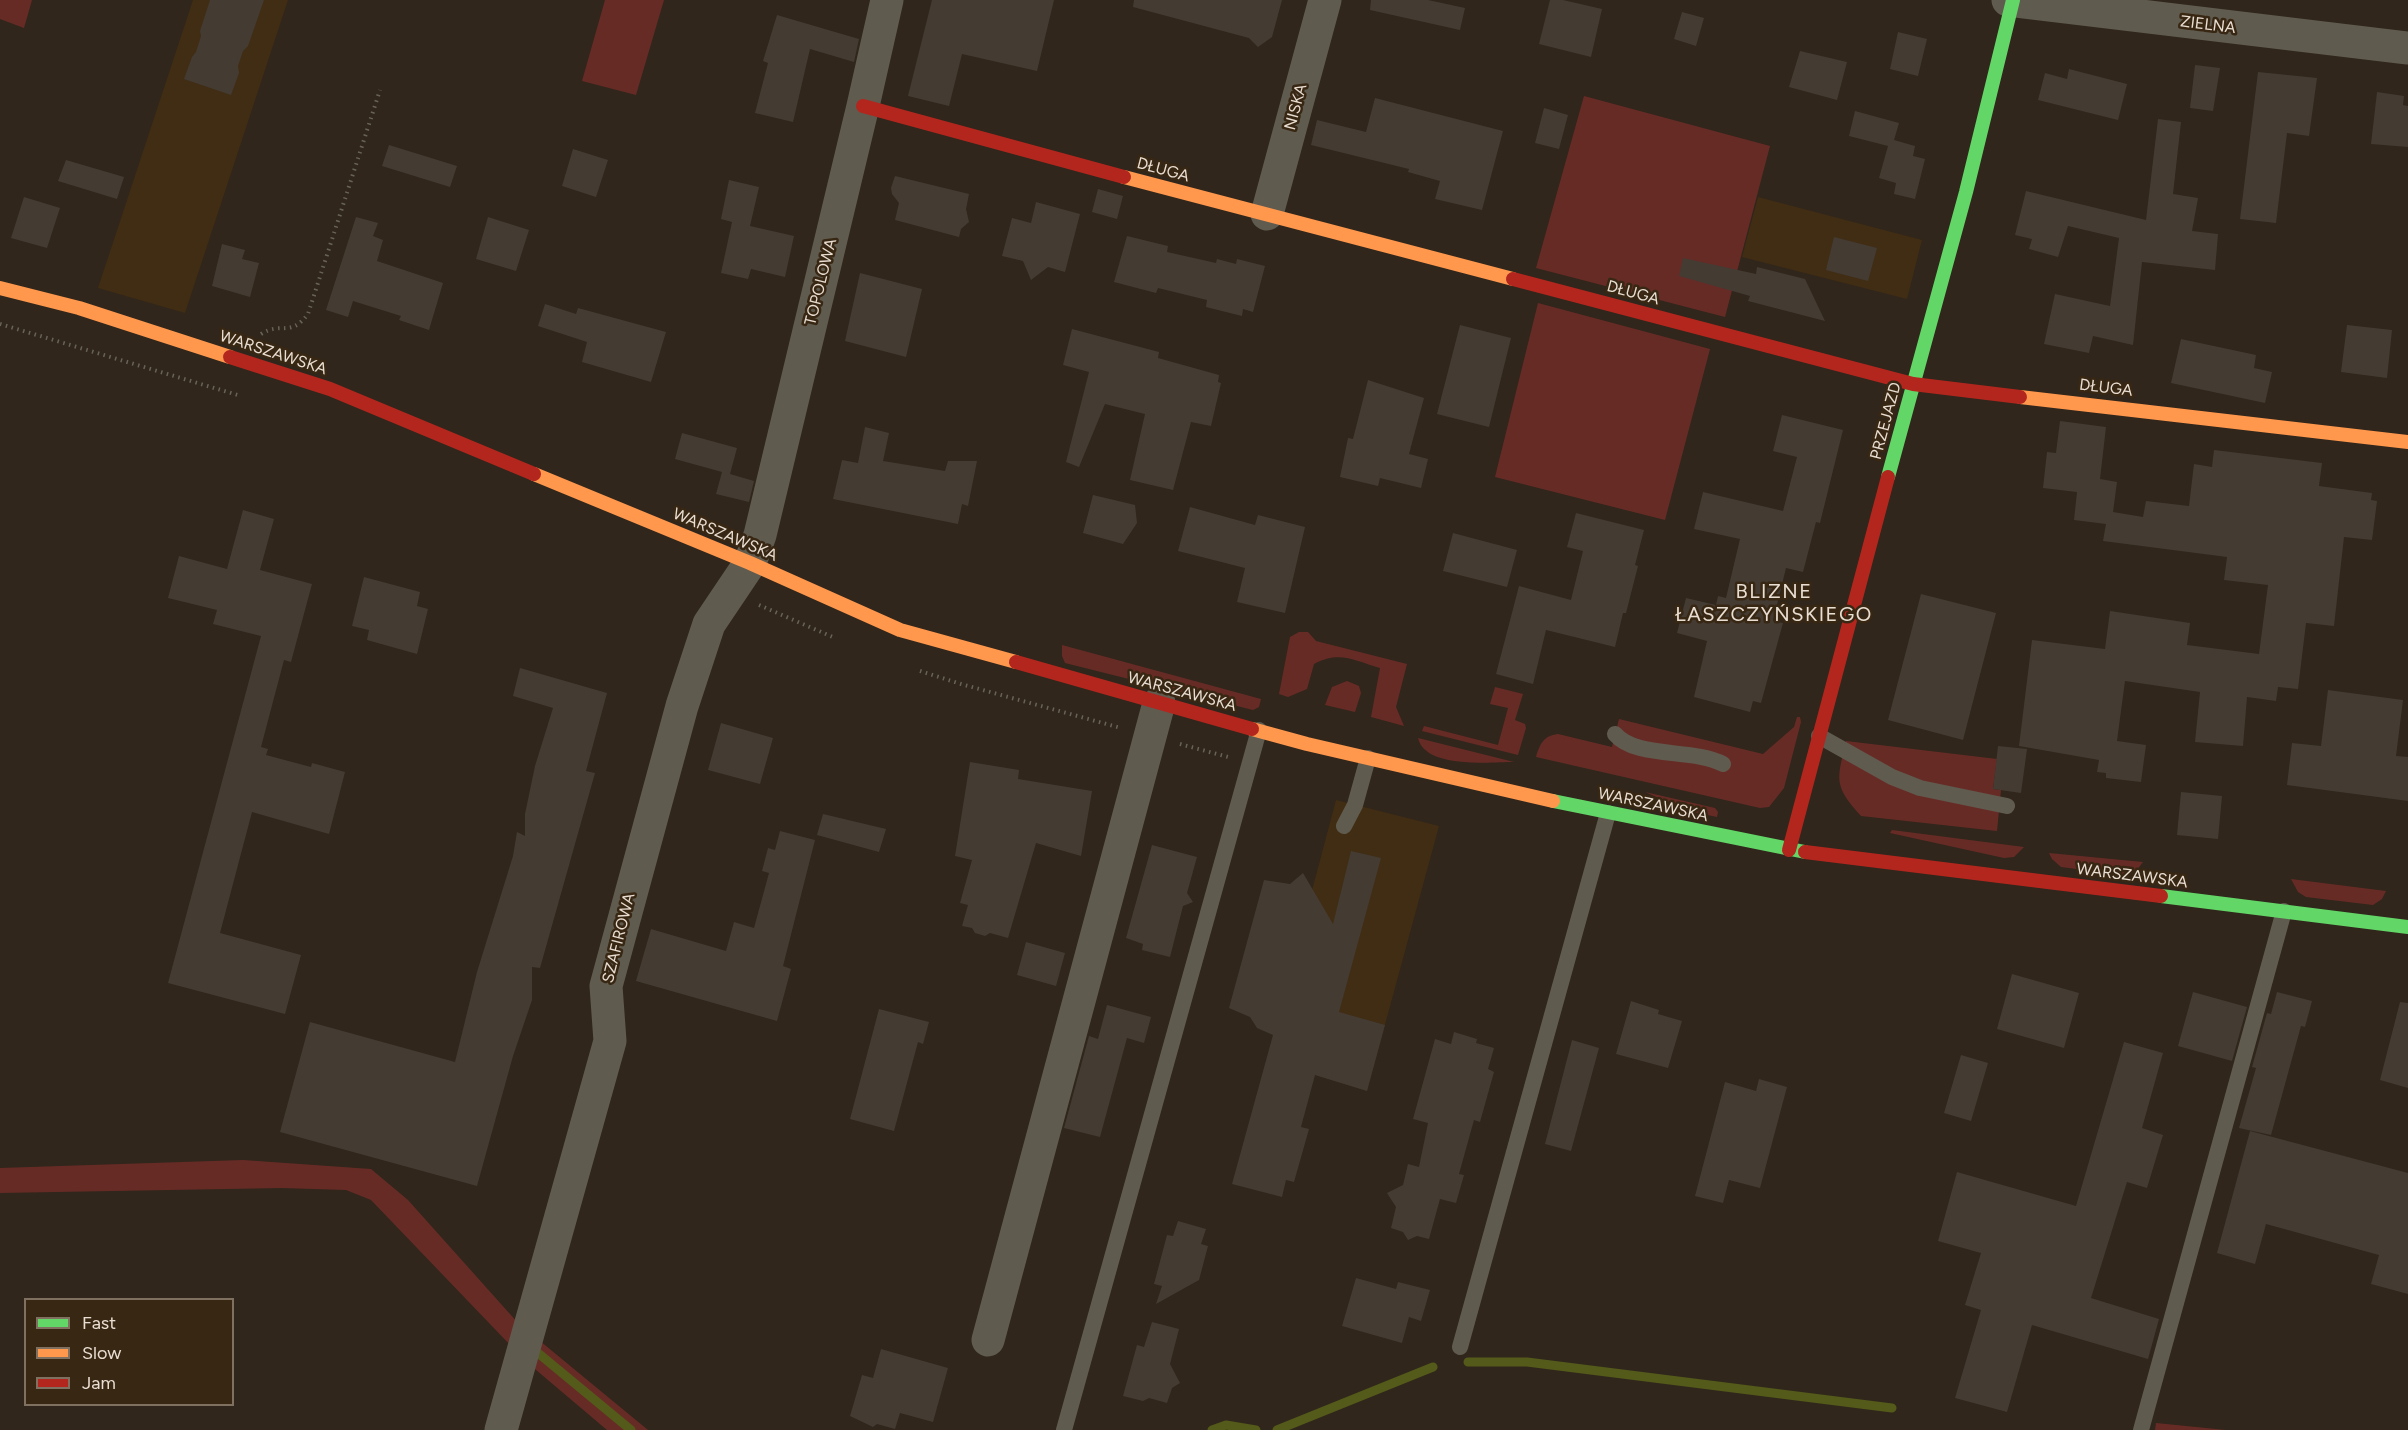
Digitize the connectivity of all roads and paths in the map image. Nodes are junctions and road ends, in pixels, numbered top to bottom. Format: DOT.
graph roads {
  1 [pos="887,0"];
  2 [pos="1325,0"];
  3 [pos="2011,0"];
  4 [pos="2408,48"];
  5 [pos="380,90"];
  6 [pos="863,106"];
  7 [pos="1267,214"];
  8 [pos="0,290"];
  9 [pos="248,362"];
  10 [pos="1913,384"];
  11 [pos="2408,442"];
  12 [pos="750,563"];
  13 [pos="1159,703"];
  14 [pos="1259,730"];
  15 [pos="1616,734"];
  16 [pos="1820,736"];
  17 [pos="1368,758"];
  18 [pos="1723,764"];
  19 [pos="2007,806"];
  20 [pos="1608,813"];
  21 [pos="1344,826"];
  22 [pos="1789,850"];
  23 [pos="2284,911"];
  24 [pos="2408,927"];
  25 [pos="988,1340"];
  26 [pos="1460,1347"];
  27 [pos="501,1430"];
  28 [pos="1064,1430"];
  29 [pos="2141,1430"];
  1 -- 6 [label="street, TOPOLOWA"];
  2 -- 7 [label="street, NISKA"];
  3 -- 4 [label="street, ZIELNA"];
  3 -- 10 [label="main road, PRZEJAZD"];
  5 -- 9 [label="path"];
  6 -- 7 [label="main road, DŁUGA"];
  6 -- 12 [label="street, TOPOLOWA"];
  7 -- 10 [label="main road, DŁUGA"];
  8 -- 9 [label="main road, WARSZAWSKA"];
  9 -- 12 [label="main road, WARSZAWSKA"];
  10 -- 11 [label="main road, DŁUGA"];
  10 -- 16 [label="main road, PRZEJAZD"];
  12 -- 13 [label="main road, WARSZAWSKA"];
  12 -- 27 [label="street, SZAFIROWA"];
  13 -- 14 [label="main road, WARSZAWSKA"];
  13 -- 25 [label="street"];
  14 -- 17 [label="main road, WARSZAWSKA"];
  14 -- 28 [label="lane"];
  15 -- 18 [label="lane"];
  16 -- 19 [label="lane"];
  16 -- 22 [label="main road, PRZEJAZD"];
  17 -- 20 [label="main road, WARSZAWSKA"];
  17 -- 21 [label="lane"];
  20 -- 22 [label="main road, WARSZAWSKA"];
  20 -- 26 [label="lane"];
  22 -- 23 [label="main road, WARSZAWSKA"];
  23 -- 24 [label="main road, WARSZAWSKA"];
  23 -- 29 [label="lane"];
}
